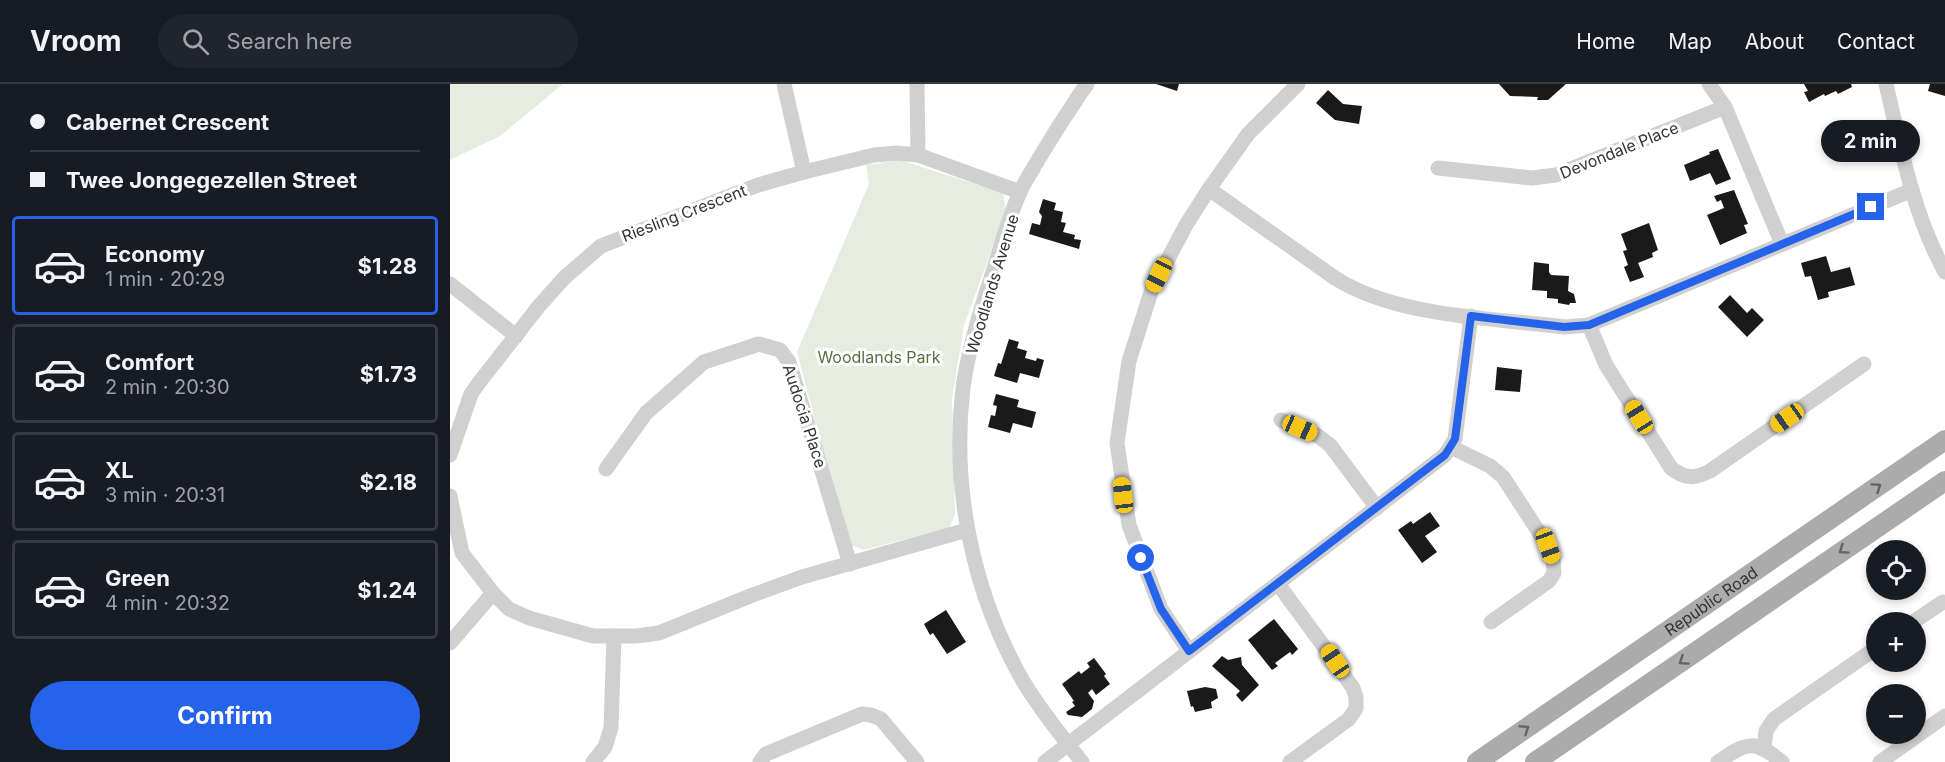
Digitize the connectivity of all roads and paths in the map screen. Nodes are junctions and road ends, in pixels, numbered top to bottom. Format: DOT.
graph roads {
  1 [pos="784,84"];
  2 [pos="917,84"];
  3 [pos="1087,84"];
  4 [pos="1709,84"];
  5 [pos="1886,84"];
  6 [pos="1296,85"];
  7 [pos="1725,107"];
  8 [pos="918,155"];
  9 [pos="1438,168"];
  10 [pos="804,172"];
  11 [pos="1209,189"];
  12 [pos="1912,190"];
  13 [pos="1020,192"];
  14 [pos="1782,244"];
  15 [pos="1945,272"];
  16 [pos="450,284"];
  17 [pos="1471,316"];
  18 [pos="1589,325"];
  19 [pos="516,336"];
  20 [pos="1864,364"];
  21 [pos="1281,420"];
  22 [pos="1945,435"];
  23 [pos="1945,441"];
  24 [pos="1451,447"];
  25 [pos="1925,454"];
  26 [pos="450,455"];
  27 [pos="606,469"];
  28 [pos="1945,481"];
  29 [pos="450,496"];
  30 [pos="1377,508"];
  31 [pos="967,530"];
  32 [pos="850,564"];
  33 [pos="1278,584"];
  34 [pos="493,593"];
  35 [pos="1943,602"];
  36 [pos="1926,613"];
  37 [pos="1491,622"];
  38 [pos="614,636"];
  39 [pos="450,643"];
  40 [pos="1189,651"];
  41 [pos="1866,655"];
  42 [pos="1945,716"];
  43 [pos="1068,744"];
  44 [pos="1764,748"];
  45 [pos="593,762"];
  46 [pos="760,762"];
  47 [pos="917,762"];
  48 [pos="1046,762"];
  49 [pos="1082,762"];
  50 [pos="1290,762"];
  51 [pos="1477,762"];
  52 [pos="1535,762"];
  53 [pos="1718,762"];
  54 [pos="1782,762"];
  55 [pos="1880,762"];
  1 -- 10 [label="street"];
  2 -- 8 [label="street"];
  3 -- 13 [label="street, Woodlands Avenue"];
  4 -- 7 [label="street"];
  5 -- 12 [label="street"];
  6 -- 11 [label="street"];
  7 -- 9 [label="street, Devondale Place"];
  7 -- 14 [label="street"];
  8 -- 10 [label="street, Riesling Crescent"];
  8 -- 13 [label="street, Riesling Crescent"];
  10 -- 19 [label="street, Riesling Crescent"];
  11 -- 17 [label="street"];
  11 -- 40 [label="street"];
  12 -- 14 [label="street"];
  12 -- 15 [label="street"];
  13 -- 31 [label="street, Woodlands Avenue"];
  14 -- 18 [label="street"];
  16 -- 19 [label="street"];
  17 -- 18 [label="street"];
  17 -- 24 [label="street"];
  18 -- 20 [label="street"];
  19 -- 26 [label="street, Riesling Crescent"];
  21 -- 30 [label="street"];
  22 -- 25 [label="main road"];
  23 -- 25 [label="main road, Republic Road"];
  24 -- 30 [label="street"];
  24 -- 37 [label="street"];
  51 -- 25 [label="main road, Republic Road, one-way"];
  27 -- 32 [label="street, Audocia Place"];
  28 -- 52 [label="main road, Republic Road, one-way"];
  29 -- 34 [label="street"];
  30 -- 33 [label="street"];
  31 -- 32 [label="street"];
  31 -- 43 [label="street, Woodlands Avenue"];
  32 -- 38 [label="street"];
  33 -- 40 [label="street"];
  33 -- 50 [label="street"];
  34 -- 38 [label="street"];
  34 -- 39 [label="street"];
  35 -- 36 [label="street"];
  38 -- 45 [label="street"];
  40 -- 43 [label="street"];
  41 -- 44 [label="street"];
  42 -- 55 [label="street"];
  43 -- 48 [label="street"];
  43 -- 49 [label="street, Woodlands Avenue"];
  44 -- 53 [label="street"];
  44 -- 54 [label="street"];
  46 -- 47 [label="street"];
}
